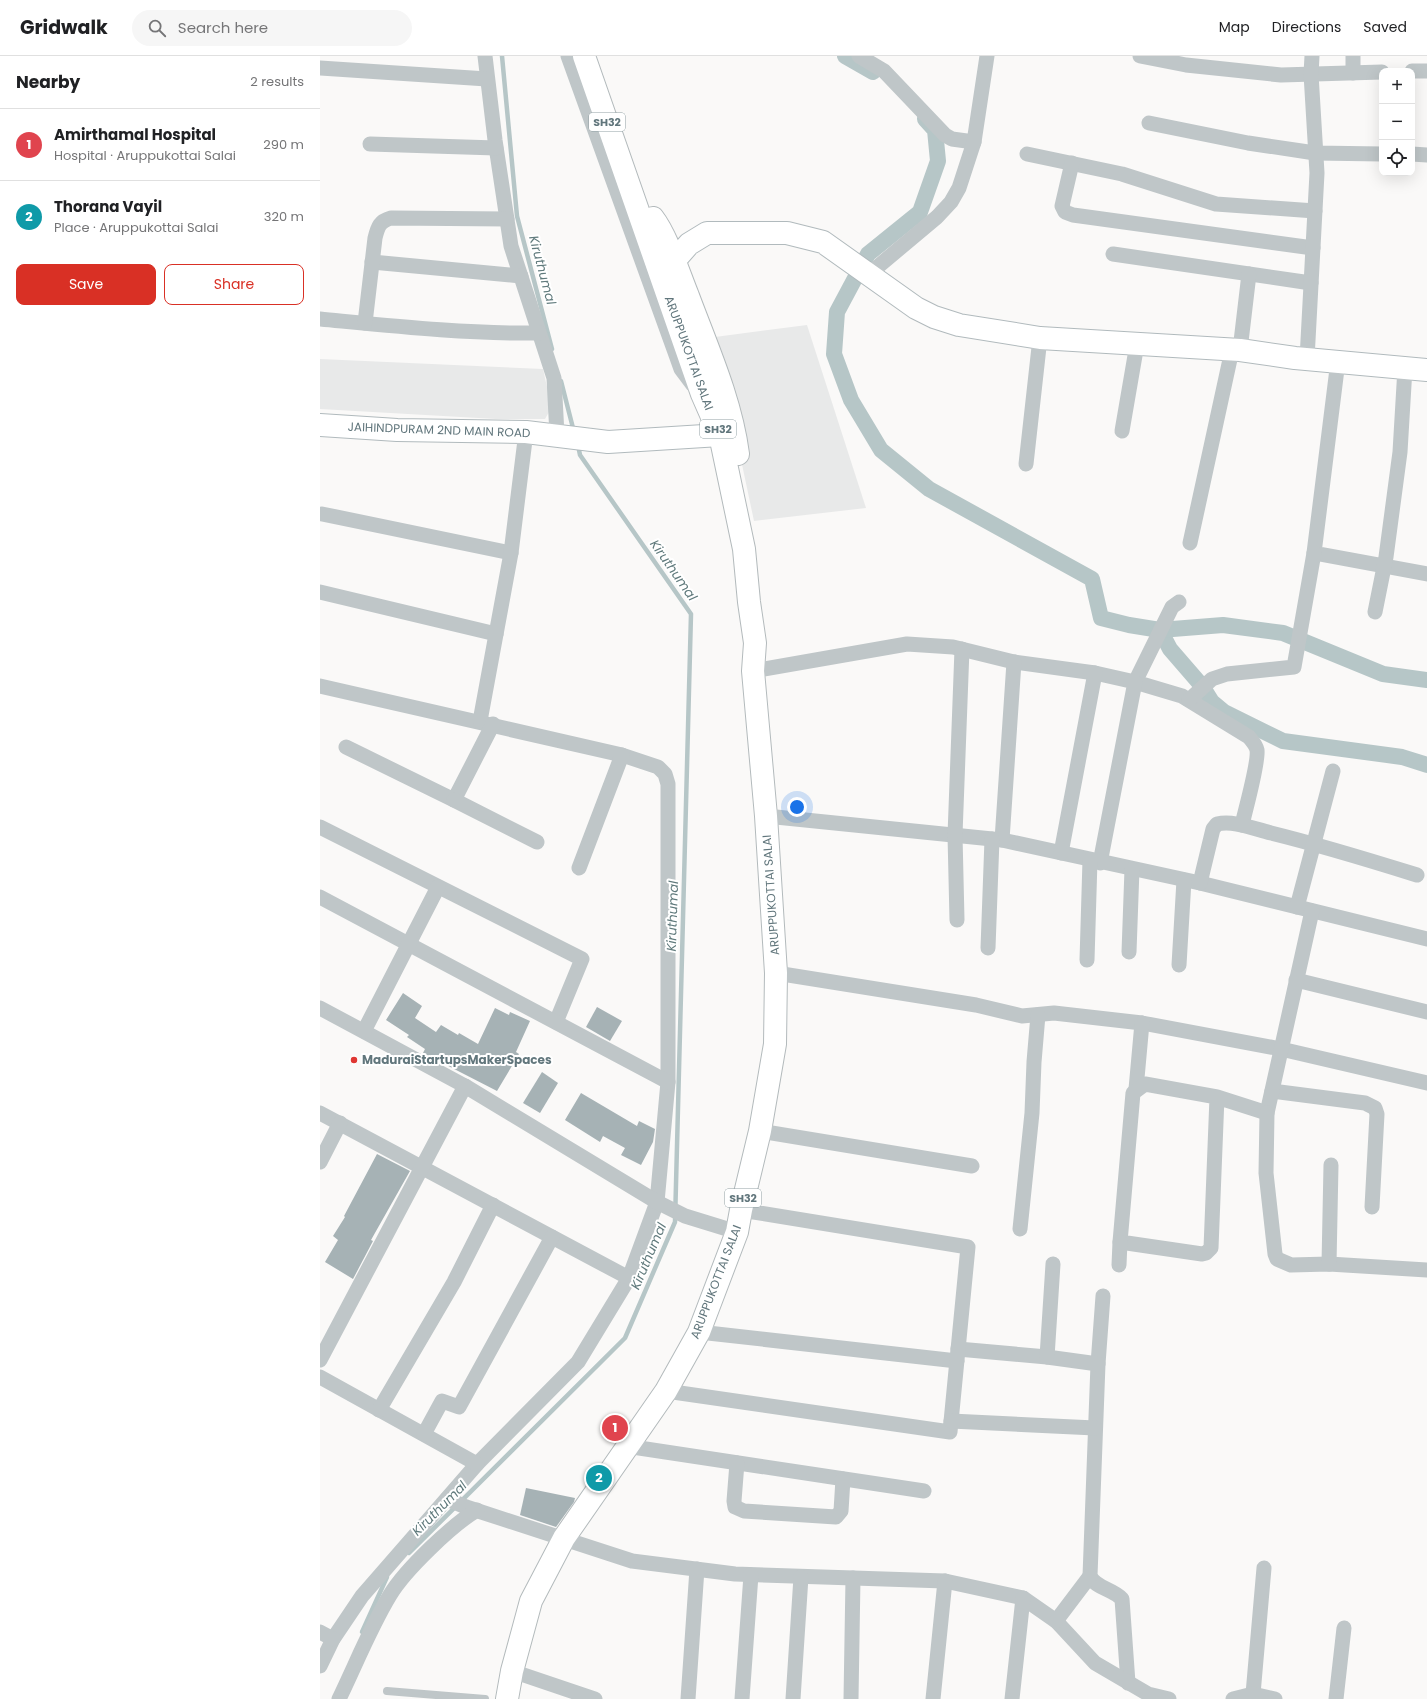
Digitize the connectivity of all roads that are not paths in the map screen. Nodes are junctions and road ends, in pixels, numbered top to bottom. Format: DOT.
graph roads {
  1 [pos="485,56"];
  2 [pos="568,56"];
  3 [pos="584,56"];
  4 [pos="859,56"];
  5 [pos="987,56"];
  6 [pos="1140,56"];
  7 [pos="1312,56"];
  8 [pos="1353,56"];
  9 [pos="320,68"];
  10 [pos="1415,71"];
  11 [pos="1427,71"];
  12 [pos="1379,72"];
  13 [pos="1353,73"];
  14 [pos="1311,74"];
  15 [pos="487,79"];
  16 [pos="1149,123"];
  17 [pos="974,142"];
  18 [pos="370,144"];
  19 [pos="496,148"];
  20 [pos="1315,152"];
  21 [pos="1026,154"];
  22 [pos="1379,154"];
  23 [pos="1415,154"];
  24 [pos="1427,155"];
  25 [pos="1072,163"];
  26 [pos="631,189"];
  27 [pos="1315,211"];
  28 [pos="507,219"];
  29 [pos="1313,248"];
  30 [pos="1113,254"];
  31 [pos="674,261"];
  32 [pos="372,262"];
  33 [pos="869,274"];
  34 [pos="1249,274"];
  35 [pos="521,276"];
  36 [pos="1311,283"];
  37 [pos="320,319"];
  38 [pos="365,323"];
  39 [pos="539,333"];
  40 [pos="1040,338"];
  41 [pos="1137,344"];
  42 [pos="1236,350"];
  43 [pos="1307,359"];
  44 [pos="1338,362"];
  45 [pos="1405,368"];
  46 [pos="1427,370"];
  47 [pos="702,394"];
  48 [pos="320,425"];
  49 [pos="1122,431"];
  50 [pos="526,432"];
  51 [pos="557,435"];
  52 [pos="720,435"];
  53 [pos="1026,464"];
  54 [pos="322,514"];
  55 [pos="1190,543"];
  56 [pos="511,553"];
  57 [pos="1314,553"];
  58 [pos="1384,567"];
  59 [pos="1427,574"];
  60 [pos="320,592"];
  61 [pos="1178,602"];
  62 [pos="1375,612"];
  63 [pos="496,634"];
  64 [pos="755,643"];
  65 [pos="962,649"];
  66 [pos="1014,662"];
  67 [pos="753,671"];
  68 [pos="1095,673"];
  69 [pos="1135,682"];
  70 [pos="320,686"];
  71 [pos="1193,696"];
  72 [pos="486,723"];
  73 [pos="346,746"];
  74 [pos="622,755"];
  75 [pos="1333,771"];
  76 [pos="454,800"];
  77 [pos="766,816"];
  78 [pos="1242,826"];
  79 [pos="320,827"];
  80 [pos="954,835"];
  81 [pos="997,840"];
  82 [pos="537,842"];
  83 [pos="1314,844"];
  84 [pos="1061,853"];
  85 [pos="1095,862"];
  86 [pos="579,868"];
  87 [pos="1132,869"];
  88 [pos="1417,875"];
  89 [pos="1184,880"];
  90 [pos="1200,883"];
  91 [pos="438,887"];
  92 [pos="320,897"];
  93 [pos="1304,909"];
  94 [pos="958,920"];
  95 [pos="1427,939"];
  96 [pos="410,944"];
  97 [pos="988,948"];
  98 [pos="1129,952"];
  99 [pos="1087,960"];
  100 [pos="1178,965"];
  101 [pos="776,973"];
  102 [pos="1296,980"];
  103 [pos="320,1008"];
  104 [pos="1427,1012"];
  105 [pos="1038,1015"];
  106 [pos="556,1022"];
  107 [pos="1142,1023"];
  108 [pos="364,1032"];
  109 [pos="1281,1049"];
  110 [pos="668,1082"];
  111 [pos="1427,1083"];
  112 [pos="464,1086"];
  113 [pos="1136,1089"];
  114 [pos="1272,1091"];
  115 [pos="1217,1097"];
  116 [pos="320,1113"];
  117 [pos="1267,1113"];
  118 [pos="340,1124"];
  119 [pos="760,1131"];
  120 [pos="320,1162"];
  121 [pos="1331,1165"];
  122 [pos="972,1166"];
  123 [pos="422,1167"];
  124 [pos="662,1204"];
  125 [pos="493,1205"];
  126 [pos="1372,1207"];
  127 [pos="740,1210"];
  128 [pos="1020,1229"];
  129 [pos="737,1232"];
  130 [pos="552,1237"];
  131 [pos="1120,1242"];
  132 [pos="1052,1264"];
  133 [pos="1328,1264"];
  134 [pos="1119,1265"];
  135 [pos="1427,1270"];
  136 [pos="629,1278"];
  137 [pos="1103,1296"];
  138 [pos="699,1332"];
  139 [pos="958,1355"];
  140 [pos="1047,1357"];
  141 [pos="320,1360"];
  142 [pos="1098,1364"];
  143 [pos="320,1377"];
  144 [pos="666,1390"];
  145 [pos="379,1410"];
  146 [pos="951,1421"];
  147 [pos="1095,1428"];
  148 [pos="424,1434"];
  149 [pos="626,1446"];
  150 [pos="737,1463"];
  151 [pos="477,1464"];
  152 [pos="843,1479"];
  153 [pos="924,1491"];
  154 [pos="461,1505"];
  155 [pos="564,1538"];
  156 [pos="1264,1568"];
  157 [pos="697,1569"];
  158 [pos="751,1575"];
  159 [pos="1090,1576"];
  160 [pos="801,1577"];
  161 [pos="853,1578"];
  162 [pos="945,1581"];
  163 [pos="1023,1598"];
  164 [pos="1056,1621"];
  165 [pos="1344,1628"];
  166 [pos="326,1635"];
  167 [pos="320,1666"];
  168 [pos="512,1671"];
  169 [pos="1128,1683"];
  170 [pos="387,1691"];
  171 [pos="1253,1694"];
  172 [pos="1148,1696"];
  173 [pos="339,1699"];
  174 [pos="485,1699"];
  175 [pos="507,1699"];
  176 [pos="595,1699"];
  177 [pos="688,1699"];
  178 [pos="742,1699"];
  179 [pos="793,1699"];
  180 [pos="851,1699"];
  181 [pos="933,1699"];
  182 [pos="1012,1699"];
  183 [pos="1169,1699"];
  184 [pos="1233,1699"];
  185 [pos="1275,1699"];
  186 [pos="1336,1699"];
  1 -- 15 [label="street"];
  2 -- 47 [label="street"];
  3 -- 26 [label="main road, ARUPPUKOTTAI SALAI / SH32"];
  4 -- 17 [label="street"];
  5 -- 17 [label="street"];
  6 -- 14 [label="street"];
  7 -- 14 [label="street"];
  8 -- 13 [label="street"];
  9 -- 15 [label="street"];
  10 -- 11 [label="street"];
  12 -- 13 [label="street"];
  13 -- 14 [label="street"];
  14 -- 20 [label="street"];
  15 -- 19 [label="street"];
  16 -- 20 [label="street"];
  17 -- 33 [label="street"];
  18 -- 19 [label="street"];
  19 -- 28 [label="street"];
  20 -- 22 [label="street"];
  20 -- 27 [label="street"];
  21 -- 25 [label="street"];
  23 -- 24 [label="street"];
  25 -- 27 [label="street"];
  25 -- 29 [label="street"];
  26 -- 31 [label="main road"];
  26 -- 47 [label="main road, ARUPPUKOTTAI SALAI / SH32"];
  27 -- 29 [label="street"];
  28 -- 32 [label="street"];
  28 -- 35 [label="street"];
  29 -- 36 [label="street"];
  30 -- 34 [label="street"];
  31 -- 33 [label="main road"];
  31 -- 64 [label="main road"];
  32 -- 35 [label="street"];
  32 -- 38 [label="street"];
  33 -- 40 [label="main road"];
  34 -- 36 [label="street"];
  34 -- 42 [label="street"];
  35 -- 39 [label="street"];
  36 -- 43 [label="street"];
  37 -- 38 [label="street"];
  38 -- 39 [label="street"];
  39 -- 51 [label="street"];
  40 -- 41 [label="main road"];
  40 -- 53 [label="street"];
  41 -- 42 [label="main road"];
  41 -- 49 [label="street"];
  42 -- 43 [label="main road"];
  42 -- 55 [label="street"];
  43 -- 44 [label="main road"];
  44 -- 45 [label="main road"];
  44 -- 57 [label="street"];
  45 -- 46 [label="main road"];
  45 -- 58 [label="street"];
  47 -- 52 [label="main road, ARUPPUKOTTAI SALAI / SH32"];
  48 -- 50 [label="main road, JAIHINDPURAM 2ND MAIN ROAD"];
  50 -- 51 [label="main road, JAIHINDPURAM 2ND MAIN ROAD"];
  50 -- 56 [label="street"];
  51 -- 52 [label="main road, JAIHINDPURAM 2ND MAIN ROAD"];
  52 -- 64 [label="main road, ARUPPUKOTTAI SALAI / SH32"];
  54 -- 56 [label="street"];
  56 -- 63 [label="street"];
  57 -- 58 [label="street"];
  57 -- 71 [label="street"];
  58 -- 59 [label="street"];
  58 -- 62 [label="street"];
  60 -- 63 [label="street"];
  61 -- 69 [label="street"];
  63 -- 72 [label="street"];
  64 -- 67 [label="main road, ARUPPUKOTTAI SALAI / SH32"];
  65 -- 66 [label="street"];
  65 -- 67 [label="street"];
  65 -- 80 [label="street"];
  66 -- 68 [label="street"];
  66 -- 81 [label="street"];
  67 -- 77 [label="main road, ARUPPUKOTTAI SALAI / SH32"];
  68 -- 69 [label="street"];
  68 -- 84 [label="street"];
  69 -- 71 [label="street"];
  69 -- 85 [label="street"];
  70 -- 72 [label="street"];
  71 -- 78 [label="street"];
  72 -- 74 [label="street"];
  72 -- 76 [label="street"];
  73 -- 76 [label="street"];
  74 -- 86 [label="street"];
  74 -- 110 [label="street"];
  75 -- 83 [label="street"];
  76 -- 82 [label="street"];
  77 -- 80 [label="street"];
  77 -- 101 [label="main road, ARUPPUKOTTAI SALAI / SH32"];
  78 -- 83 [label="street"];
  78 -- 90 [label="street"];
  79 -- 91 [label="street"];
  80 -- 81 [label="street"];
  80 -- 94 [label="street"];
  81 -- 84 [label="street"];
  81 -- 97 [label="street"];
  83 -- 88 [label="street"];
  83 -- 93 [label="street"];
  84 -- 85 [label="street"];
  85 -- 87 [label="street"];
  85 -- 99 [label="street"];
  87 -- 89 [label="street"];
  87 -- 98 [label="street"];
  89 -- 90 [label="street"];
  89 -- 100 [label="street"];
  90 -- 93 [label="street"];
  91 -- 96 [label="street"];
  91 -- 106 [label="street"];
  92 -- 96 [label="street"];
  93 -- 95 [label="street"];
  93 -- 102 [label="street"];
  96 -- 106 [label="street"];
  96 -- 108 [label="street"];
  101 -- 105 [label="street"];
  101 -- 119 [label="main road, ARUPPUKOTTAI SALAI / SH32"];
  102 -- 104 [label="street"];
  102 -- 109 [label="street"];
  103 -- 108 [label="street"];
  105 -- 107 [label="street"];
  105 -- 128 [label="street"];
  106 -- 110 [label="street"];
  107 -- 109 [label="street"];
  107 -- 113 [label="street"];
  108 -- 112 [label="street"];
  109 -- 111 [label="street"];
  109 -- 114 [label="street"];
  110 -- 124 [label="street"];
  112 -- 123 [label="street"];
  112 -- 124 [label="street"];
  113 -- 115 [label="street"];
  113 -- 131 [label="street"];
  114 -- 117 [label="street"];
  114 -- 126 [label="street"];
  115 -- 117 [label="street"];
  115 -- 131 [label="street"];
  116 -- 118 [label="street"];
  117 -- 133 [label="street"];
  118 -- 120 [label="street"];
  118 -- 123 [label="street"];
  119 -- 122 [label="street"];
  119 -- 127 [label="main road, ARUPPUKOTTAI SALAI / SH32"];
  121 -- 133 [label="street"];
  123 -- 125 [label="street"];
  123 -- 141 [label="street"];
  124 -- 129 [label="street"];
  124 -- 136 [label="street"];
  125 -- 130 [label="street"];
  125 -- 145 [label="street"];
  127 -- 129 [label="main road, ARUPPUKOTTAI SALAI / SH32"];
  127 -- 139 [label="street"];
  129 -- 138 [label="main road, ARUPPUKOTTAI SALAI / SH32"];
  130 -- 136 [label="street"];
  130 -- 148 [label="street"];
  131 -- 134 [label="street"];
  132 -- 140 [label="street"];
  133 -- 135 [label="street"];
  136 -- 151 [label="street"];
  137 -- 142 [label="street"];
  138 -- 139 [label="street"];
  138 -- 144 [label="main road, ARUPPUKOTTAI SALAI / SH32"];
  139 -- 140 [label="street"];
  139 -- 146 [label="street"];
  140 -- 142 [label="street"];
  142 -- 147 [label="street"];
  143 -- 145 [label="street"];
  144 -- 146 [label="street"];
  144 -- 149 [label="main road, ARUPPUKOTTAI SALAI / SH32"];
  145 -- 148 [label="street"];
  146 -- 147 [label="street"];
  147 -- 159 [label="street"];
  148 -- 151 [label="street"];
  149 -- 150 [label="street"];
  149 -- 155 [label="main road, ARUPPUKOTTAI SALAI / SH32"];
  150 -- 152 [label="street"];
  150 -- 152 [label="street"];
  151 -- 154 [label="street"];
  152 -- 153 [label="street"];
  154 -- 155 [label="street"];
  154 -- 166 [label="street"];
  154 -- 173 [label="street"];
  155 -- 157 [label="street"];
  155 -- 168 [label="main road, ARUPPUKOTTAI SALAI / SH32"];
  156 -- 171 [label="street"];
  157 -- 158 [label="street"];
  157 -- 177 [label="street"];
  158 -- 160 [label="street"];
  158 -- 178 [label="street"];
  159 -- 164 [label="street"];
  159 -- 169 [label="street"];
  160 -- 161 [label="street"];
  160 -- 179 [label="street"];
  161 -- 162 [label="street"];
  161 -- 180 [label="street"];
  162 -- 163 [label="street"];
  162 -- 181 [label="street"];
  163 -- 164 [label="street"];
  163 -- 182 [label="street"];
  164 -- 169 [label="street"];
  165 -- 186 [label="street"];
  166 -- 167 [label="street"];
  168 -- 175 [label="main road, ARUPPUKOTTAI SALAI / SH32"];
  168 -- 176 [label="street"];
  169 -- 172 [label="street"];
  170 -- 174 [label="lane"];
  171 -- 184 [label="street"];
  171 -- 185 [label="street"];
  172 -- 183 [label="street"];
}
